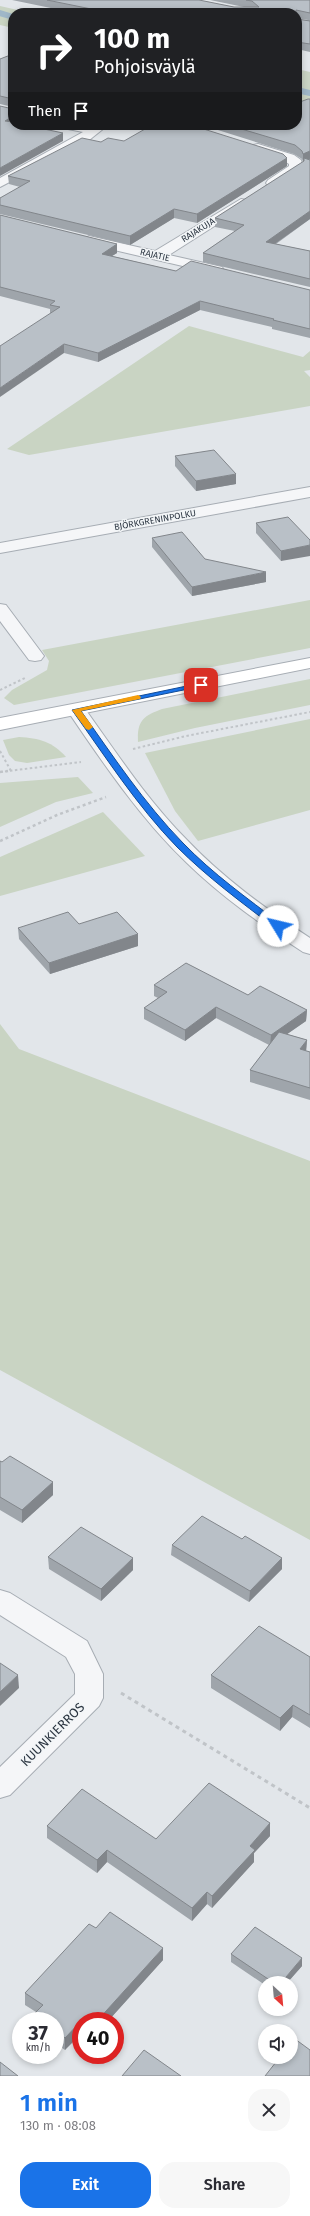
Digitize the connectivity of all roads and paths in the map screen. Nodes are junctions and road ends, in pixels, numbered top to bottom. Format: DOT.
graph roads {
  1 [pos="94,130"];
  2 [pos="244,144"];
  3 [pos="0,183"];
  4 [pos="263,189"];
  5 [pos="250,197"];
  6 [pos="75,236"];
  7 [pos="157,256"];
  8 [pos="233,274"];
  9 [pos="310,492"];
  10 [pos="0,548"];
  11 [pos="0,609"];
  12 [pos="35,656"];
  13 [pos="310,663"];
  14 [pos="76,710"];
  15 [pos="310,712"];
  16 [pos="0,724"];
  17 [pos="138,748"];
  18 [pos="0,750"];
  19 [pos="11,771"];
  20 [pos="107,796"];
  21 [pos="0,841"];
  22 [pos="310,948"];
  23 [pos="0,1601"];
  24 [pos="89,1674"];
  25 [pos="0,1786"];
  26 [pos="310,1808"];
  1 -- 3 [label="street"];
  2 -- 4 [label="street"];
  5 -- 7 [label="street, RAJAKUJA"];
  6 -- 7 [label="street, RAJATIE"];
  7 -- 8 [label="street, RAJATIE"];
  9 -- 10 [label="street, BJÖRKGRENINPOLKU"];
  11 -- 12 [label="street"];
  13 -- 14 [label="main road"];
  14 -- 16 [label="main road"];
  14 -- 22 [label="street"];
  15 -- 17 [label="path"];
  18 -- 19 [label="path"];
  20 -- 21 [label="path"];
  23 -- 24 [label="street, KUUNKIERROS"];
  24 -- 25 [label="street, KUUNKIERROS"];
  24 -- 26 [label="path"];
}
